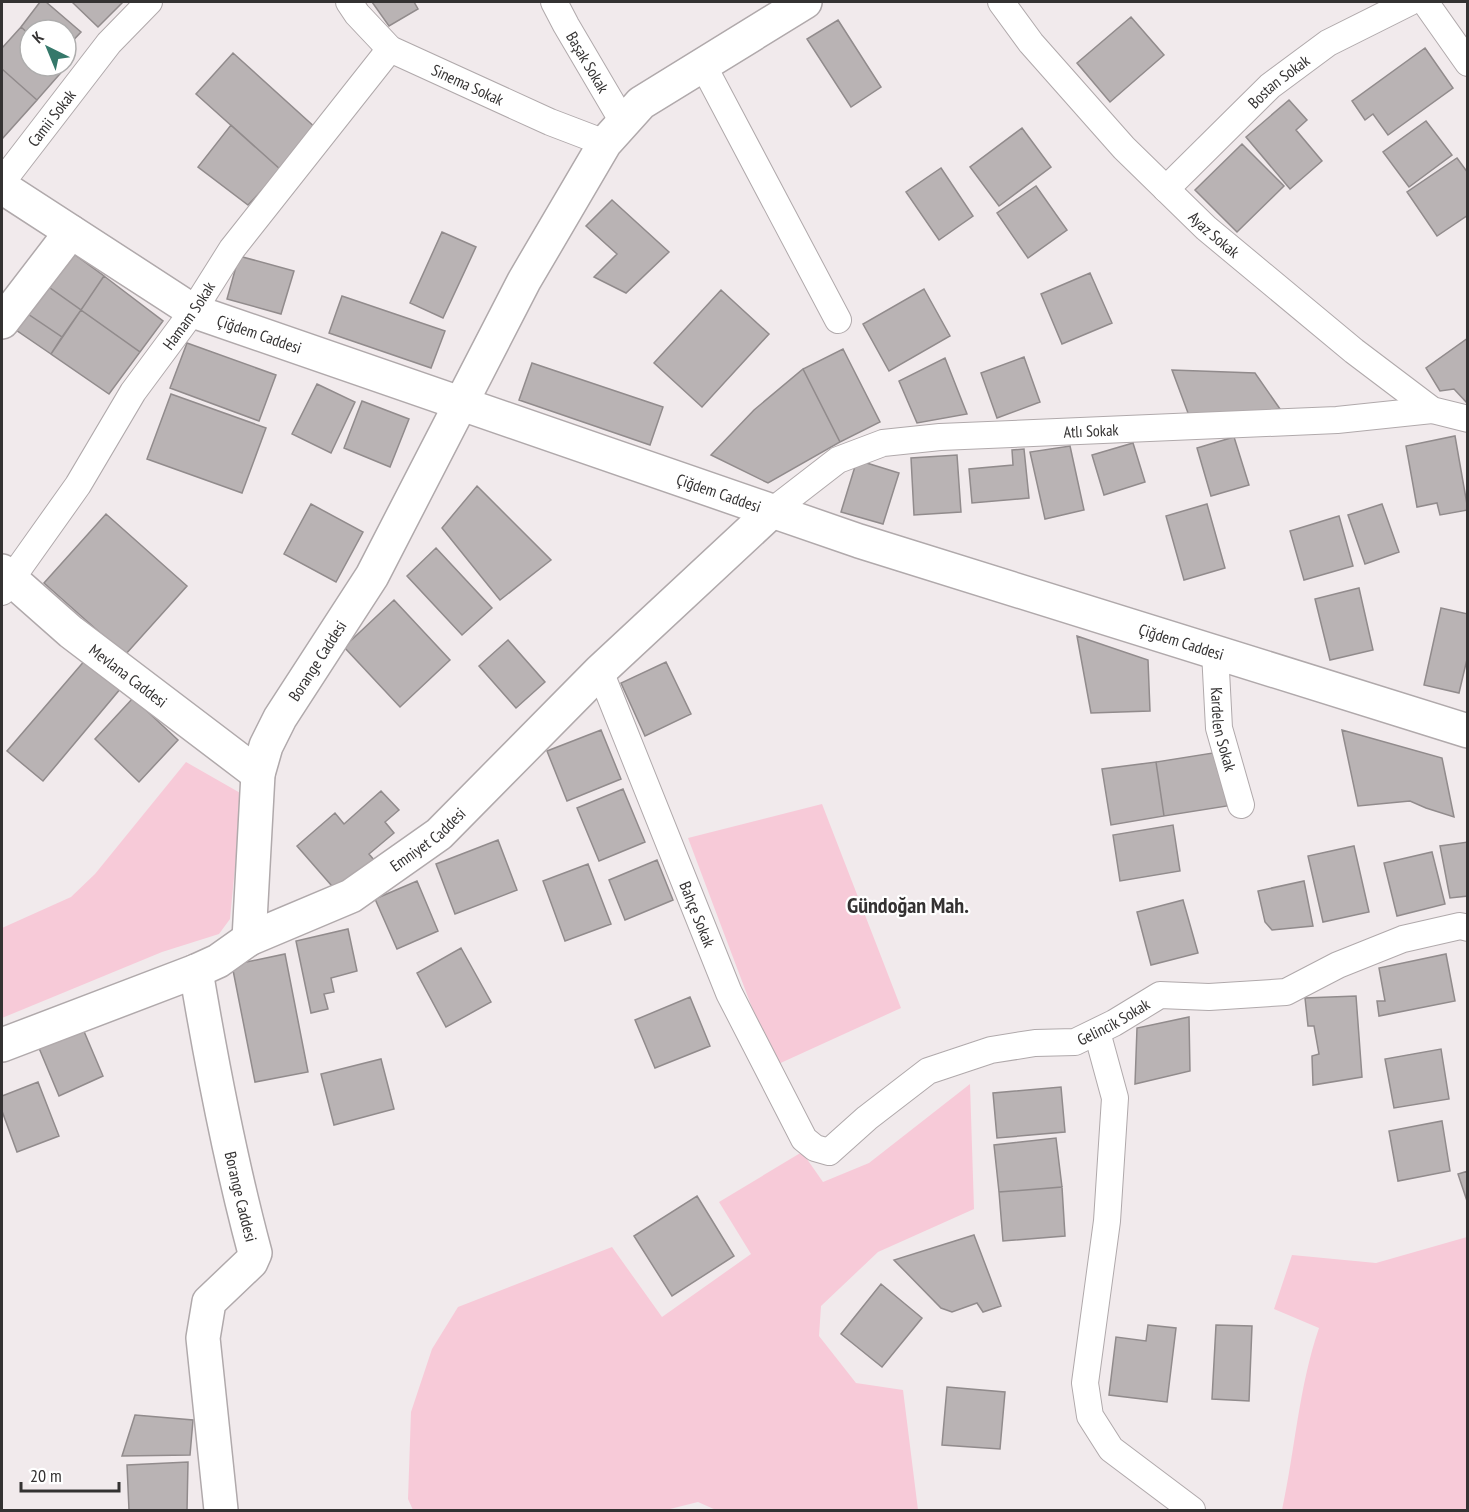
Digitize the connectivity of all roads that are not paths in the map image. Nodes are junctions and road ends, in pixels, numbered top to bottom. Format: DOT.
graph roads {
  1 [pos="149,2"];
  2 [pos="349,2"];
  3 [pos="554,2"];
  4 [pos="806,2"];
  5 [pos="1001,2"];
  6 [pos="1410,2"];
  7 [pos="1425,2"];
  8 [pos="390,49"];
  9 [pos="1467,63"];
  10 [pos="703,65"];
  11 [pos="614,133"];
  12 [pos="2,182"];
  13 [pos="2,187"];
  14 [pos="1166,189"];
  15 [pos="71,232"];
  16 [pos="193,311"];
  17 [pos="838,320"];
  18 [pos="2,322"];
  19 [pos="460,403"];
  20 [pos="1432,410"];
  21 [pos="1467,420"];
  22 [pos="772,511"];
  23 [pos="5,581"];
  24 [pos="1215,652"];
  25 [pos="600,671"];
  26 [pos="1467,730"];
  27 [pos="258,774"];
  28 [pos="1242,805"];
  29 [pos="1467,928"];
  30 [pos="249,939"];
  31 [pos="196,971"];
  32 [pos="1097,1032"];
  33 [pos="2,1045"];
  34 [pos="815,1148"];
  35 [pos="221,1510"];
  36 [pos="1192,1510"];
  1 -- 12 [label="street, Camii Sokak"];
  2 -- 8 [label="street, Sinema Sokak"];
  3 -- 11 [label="street, Başak Sokak"];
  4 -- 10 [label="street, Borange Caddesi"];
  5 -- 14 [label="street, Ayaz Sokak"];
  6 -- 14 [label="street, Bostan Sokak"];
  7 -- 9 [label="street"];
  8 -- 11 [label="street, Sinema Sokak"];
  8 -- 16 [label="street, Hamam Sokak"];
  10 -- 11 [label="street, Borange Caddesi"];
  10 -- 17 [label="street"];
  11 -- 19 [label="street, Borange Caddesi"];
  13 -- 15 [label="street, Çiğdem Caddesi"];
  14 -- 20 [label="street, Ayaz Sokak"];
  15 -- 16 [label="street, Çiğdem Caddesi"];
  15 -- 18 [label="street"];
  16 -- 19 [label="street, Çiğdem Caddesi"];
  16 -- 23 [label="street, Hamam Sokak"];
  19 -- 22 [label="street, Çiğdem Caddesi"];
  19 -- 27 [label="street, Borange Caddesi"];
  20 -- 21 [label="street, Ayaz Sokak"];
  20 -- 22 [label="street, Atlı Sokak"];
  22 -- 24 [label="street, Çiğdem Caddesi"];
  22 -- 25 [label="street, Emniyet Caddesi"];
  23 -- 27 [label="street, Mevlana Caddesi"];
  24 -- 26 [label="street, Çiğdem Caddesi"];
  24 -- 28 [label="street, Kardelen Sokak"];
  25 -- 30 [label="street, Emniyet Caddesi"];
  25 -- 34 [label="street, Bahçe Sokak"];
  27 -- 30 [label="street, Borange Caddesi"];
  29 -- 32 [label="street, Gelincik Sokak"];
  30 -- 31 [label="street, Emniyet Caddesi"];
  31 -- 33 [label="street, Emniyet Caddesi"];
  31 -- 35 [label="street, Borange Caddesi"];
  32 -- 34 [label="street, Gelincik Sokak"];
  32 -- 36 [label="street"];
}
